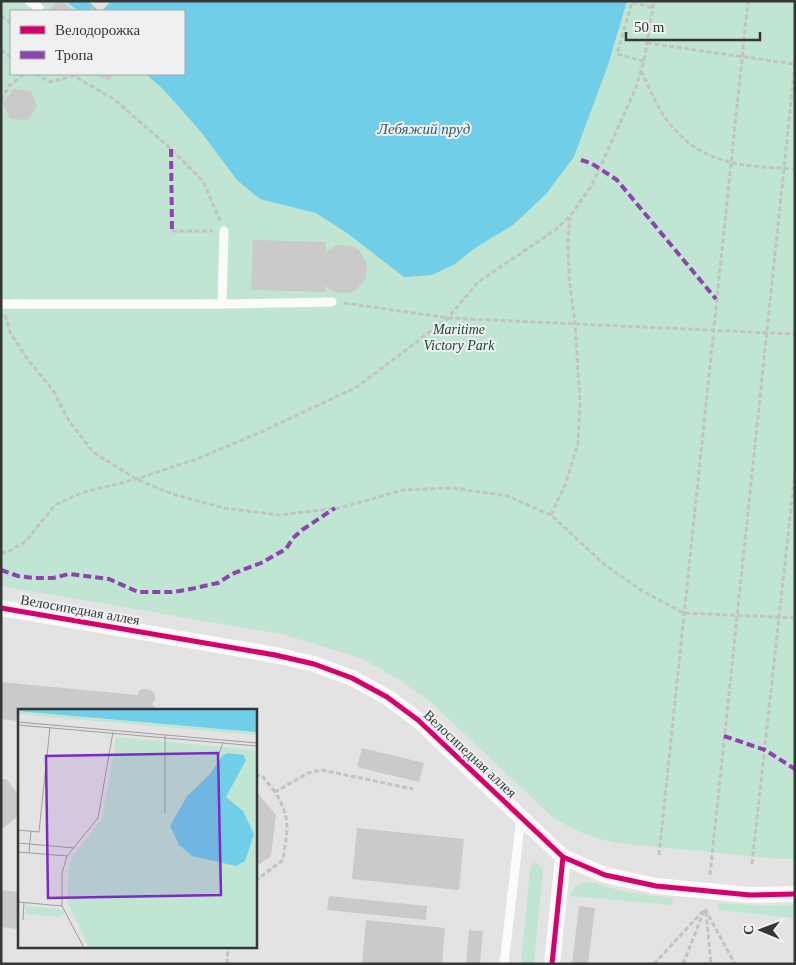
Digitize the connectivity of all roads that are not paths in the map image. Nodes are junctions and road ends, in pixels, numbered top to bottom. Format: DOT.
graph roads {
  1 [pos="29,1"];
  2 [pos="39,8"];
  3 [pos="224,231"];
  4 [pos="332,302"];
  5 [pos="2,304"];
  6 [pos="222,304"];
  7 [pos="1,608"];
  8 [pos="521,816"];
  9 [pos="563,857"];
  10 [pos="795,894"];
  11 [pos="504,964"];
  12 [pos="552,964"];
  1 -- 2 [label="lane"];
  3 -- 6 [label="lane"];
  4 -- 6 [label="lane"];
  5 -- 6 [label="lane"];
  7 -- 8 [label="street, Велосипедная аллея"];
  8 -- 9 [label="street, Велосипедная аллея"];
  8 -- 11 [label="lane"];
  9 -- 10 [label="street, Велосипедная аллея"];
  9 -- 12 [label="street"];
}
